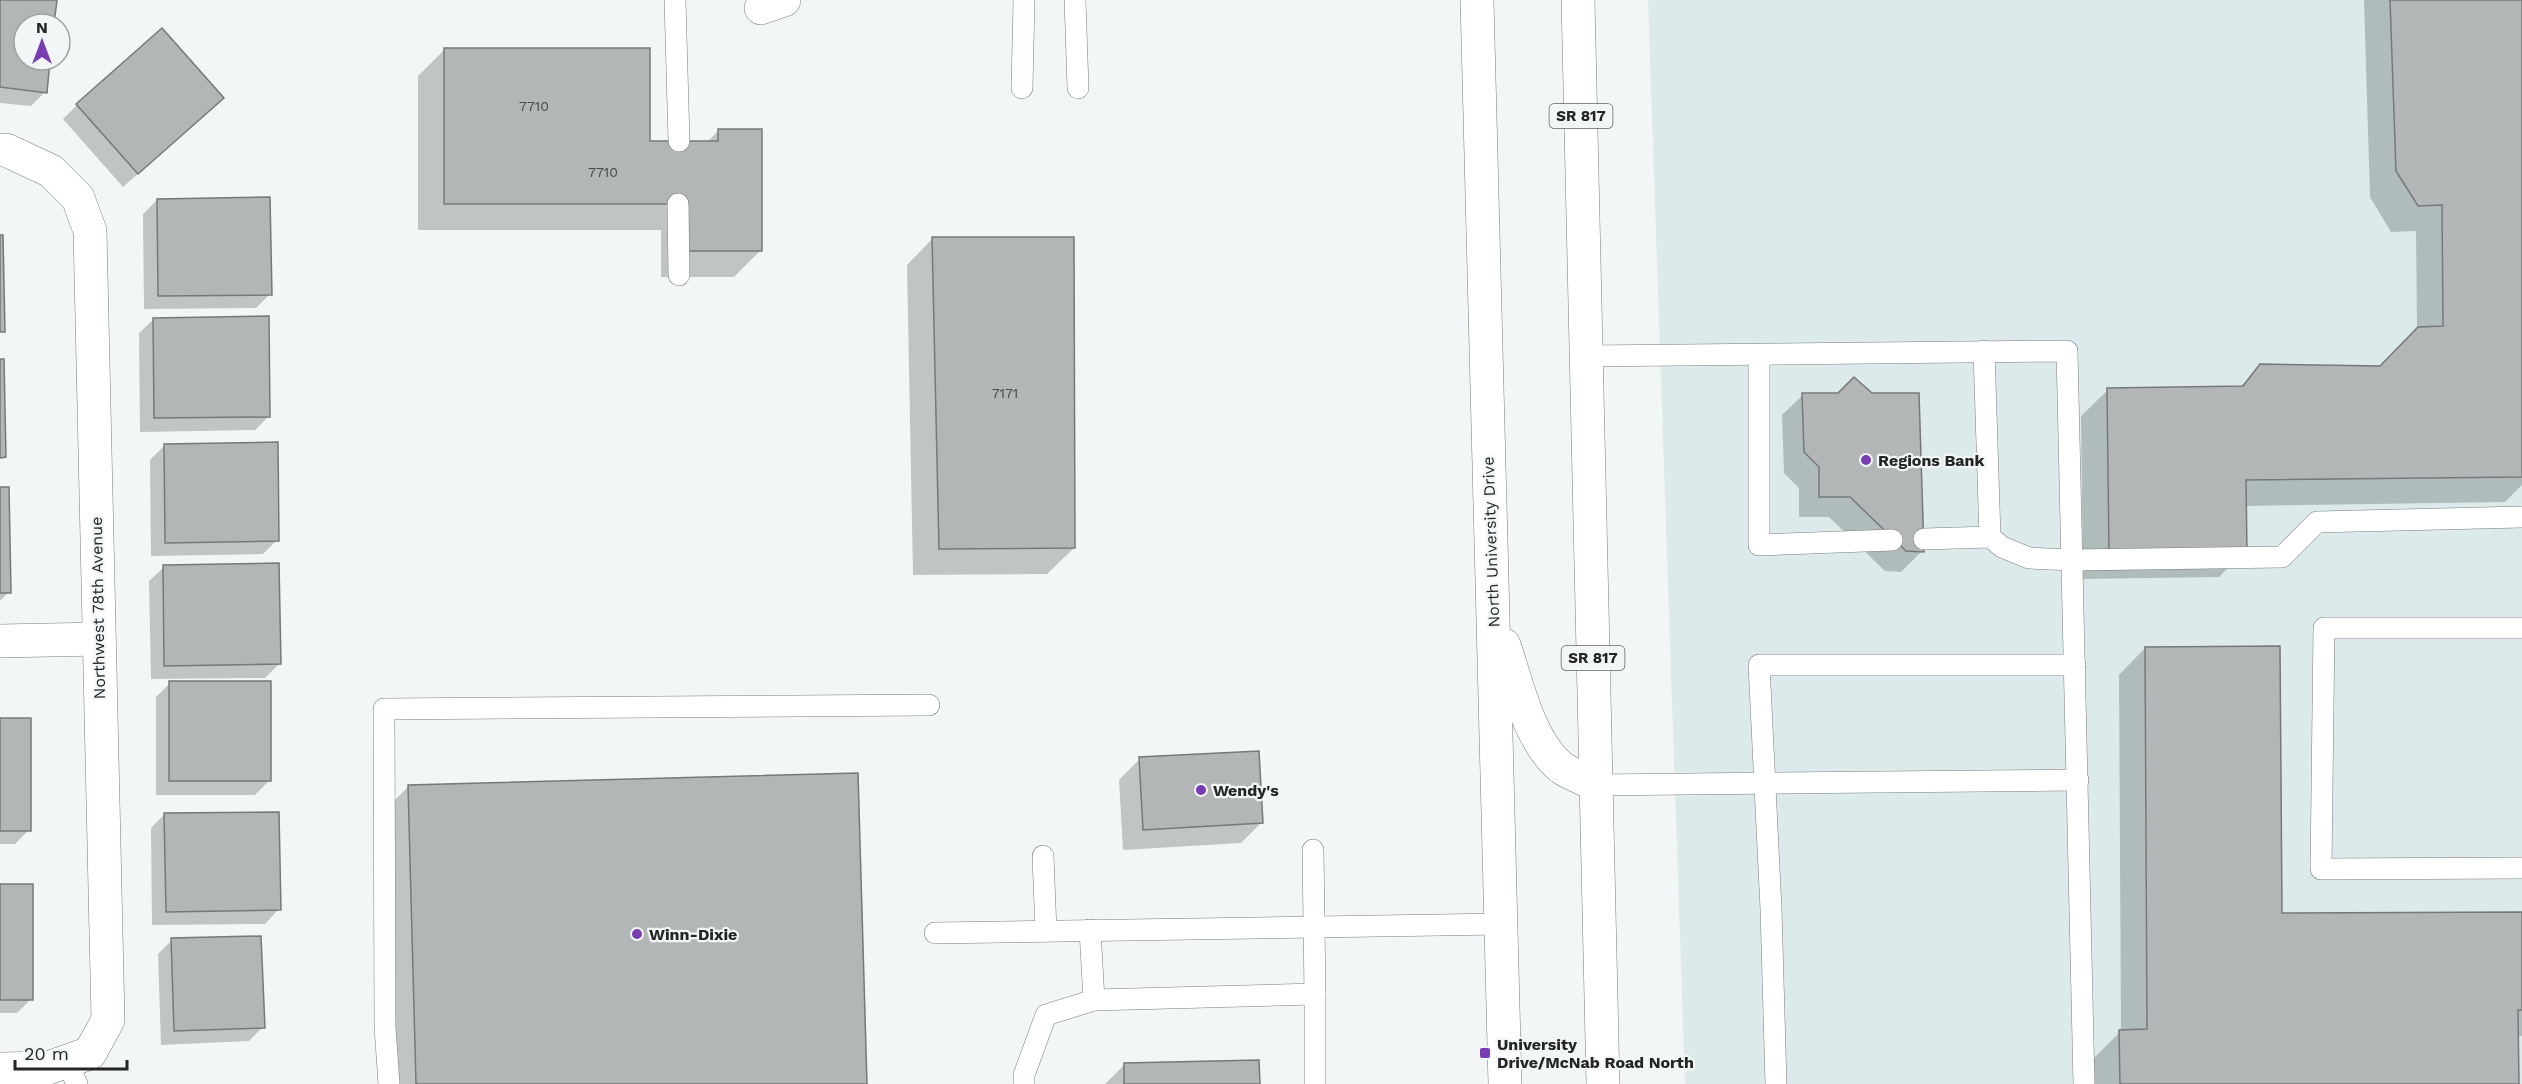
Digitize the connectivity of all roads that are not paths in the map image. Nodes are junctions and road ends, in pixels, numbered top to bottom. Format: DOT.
graph roads {
  1 [pos="675,0"];
  2 [pos="1024,0"];
  3 [pos="1075,0"];
  4 [pos="1477,0"];
  5 [pos="1578,0"];
  6 [pos="1022,88"];
  7 [pos="1078,88"];
  8 [pos="679,141"];
  9 [pos="0,150"];
  10 [pos="678,204"];
  11 [pos="679,275"];
  12 [pos="1984,351"];
  13 [pos="1759,354"];
  14 [pos="1586,356"];
  15 [pos="2522,517"];
  16 [pos="1990,537"];
  17 [pos="1923,539"];
  18 [pos="1892,540"];
  19 [pos="2073,560"];
  20 [pos="1493,615"];
  21 [pos="2522,628"];
  22 [pos="99,639"];
  23 [pos="0,641"];
  24 [pos="2075,665"];
  25 [pos="928,705"];
  26 [pos="2078,780"];
  27 [pos="1765,783"];
  28 [pos="1596,785"];
  29 [pos="1313,850"];
  30 [pos="1043,856"];
  31 [pos="2522,868"];
  32 [pos="1501,924"];
  33 [pos="1315,928"];
  34 [pos="1090,930"];
  35 [pos="1046,931"];
  36 [pos="935,933"];
  37 [pos="1315,994"];
  38 [pos="1094,1000"];
  39 [pos="78,1066"];
  40 [pos="0,1069"];
  41 [pos="389,1084"];
  42 [pos="1024,1084"];
  43 [pos="1315,1084"];
  44 [pos="1505,1084"];
  45 [pos="1603,1084"];
  46 [pos="1776,1084"];
  47 [pos="2084,1084"];
  1 -- 8 [label="lane"];
  2 -- 6 [label="lane"];
  3 -- 7 [label="lane"];
  4 -- 20 [label="main road, North University Drive"];
  5 -- 14 [label="main road, SR 817"];
  9 -- 22 [label="main road, Northwest 78th Avenue"];
  10 -- 11 [label="lane"];
  12 -- 13 [label="lane"];
  12 -- 16 [label="lane"];
  12 -- 19 [label="lane"];
  13 -- 14 [label="lane"];
  13 -- 18 [label="lane"];
  14 -- 28 [label="main road, SR 817"];
  15 -- 19 [label="lane"];
  16 -- 17 [label="lane"];
  16 -- 19 [label="lane"];
  19 -- 24 [label="lane"];
  20 -- 28 [label="main road"];
  20 -- 32 [label="main road, North University Drive"];
  21 -- 31 [label="lane"];
  22 -- 23 [label="main road"];
  22 -- 39 [label="main road, Northwest 78th Avenue"];
  24 -- 26 [label="lane"];
  24 -- 27 [label="lane"];
  25 -- 41 [label="lane"];
  26 -- 27 [label="lane"];
  26 -- 47 [label="lane"];
  27 -- 28 [label="lane"];
  27 -- 46 [label="lane"];
  28 -- 45 [label="main road, SR 817"];
  29 -- 33 [label="lane"];
  30 -- 35 [label="lane"];
  32 -- 33 [label="lane"];
  32 -- 44 [label="main road, North University Drive"];
  33 -- 34 [label="lane"];
  33 -- 37 [label="lane"];
  34 -- 35 [label="lane"];
  34 -- 38 [label="lane"];
  35 -- 36 [label="lane"];
  37 -- 38 [label="lane"];
  37 -- 43 [label="lane"];
  38 -- 42 [label="lane"];
  39 -- 40 [label="main road"];
}
